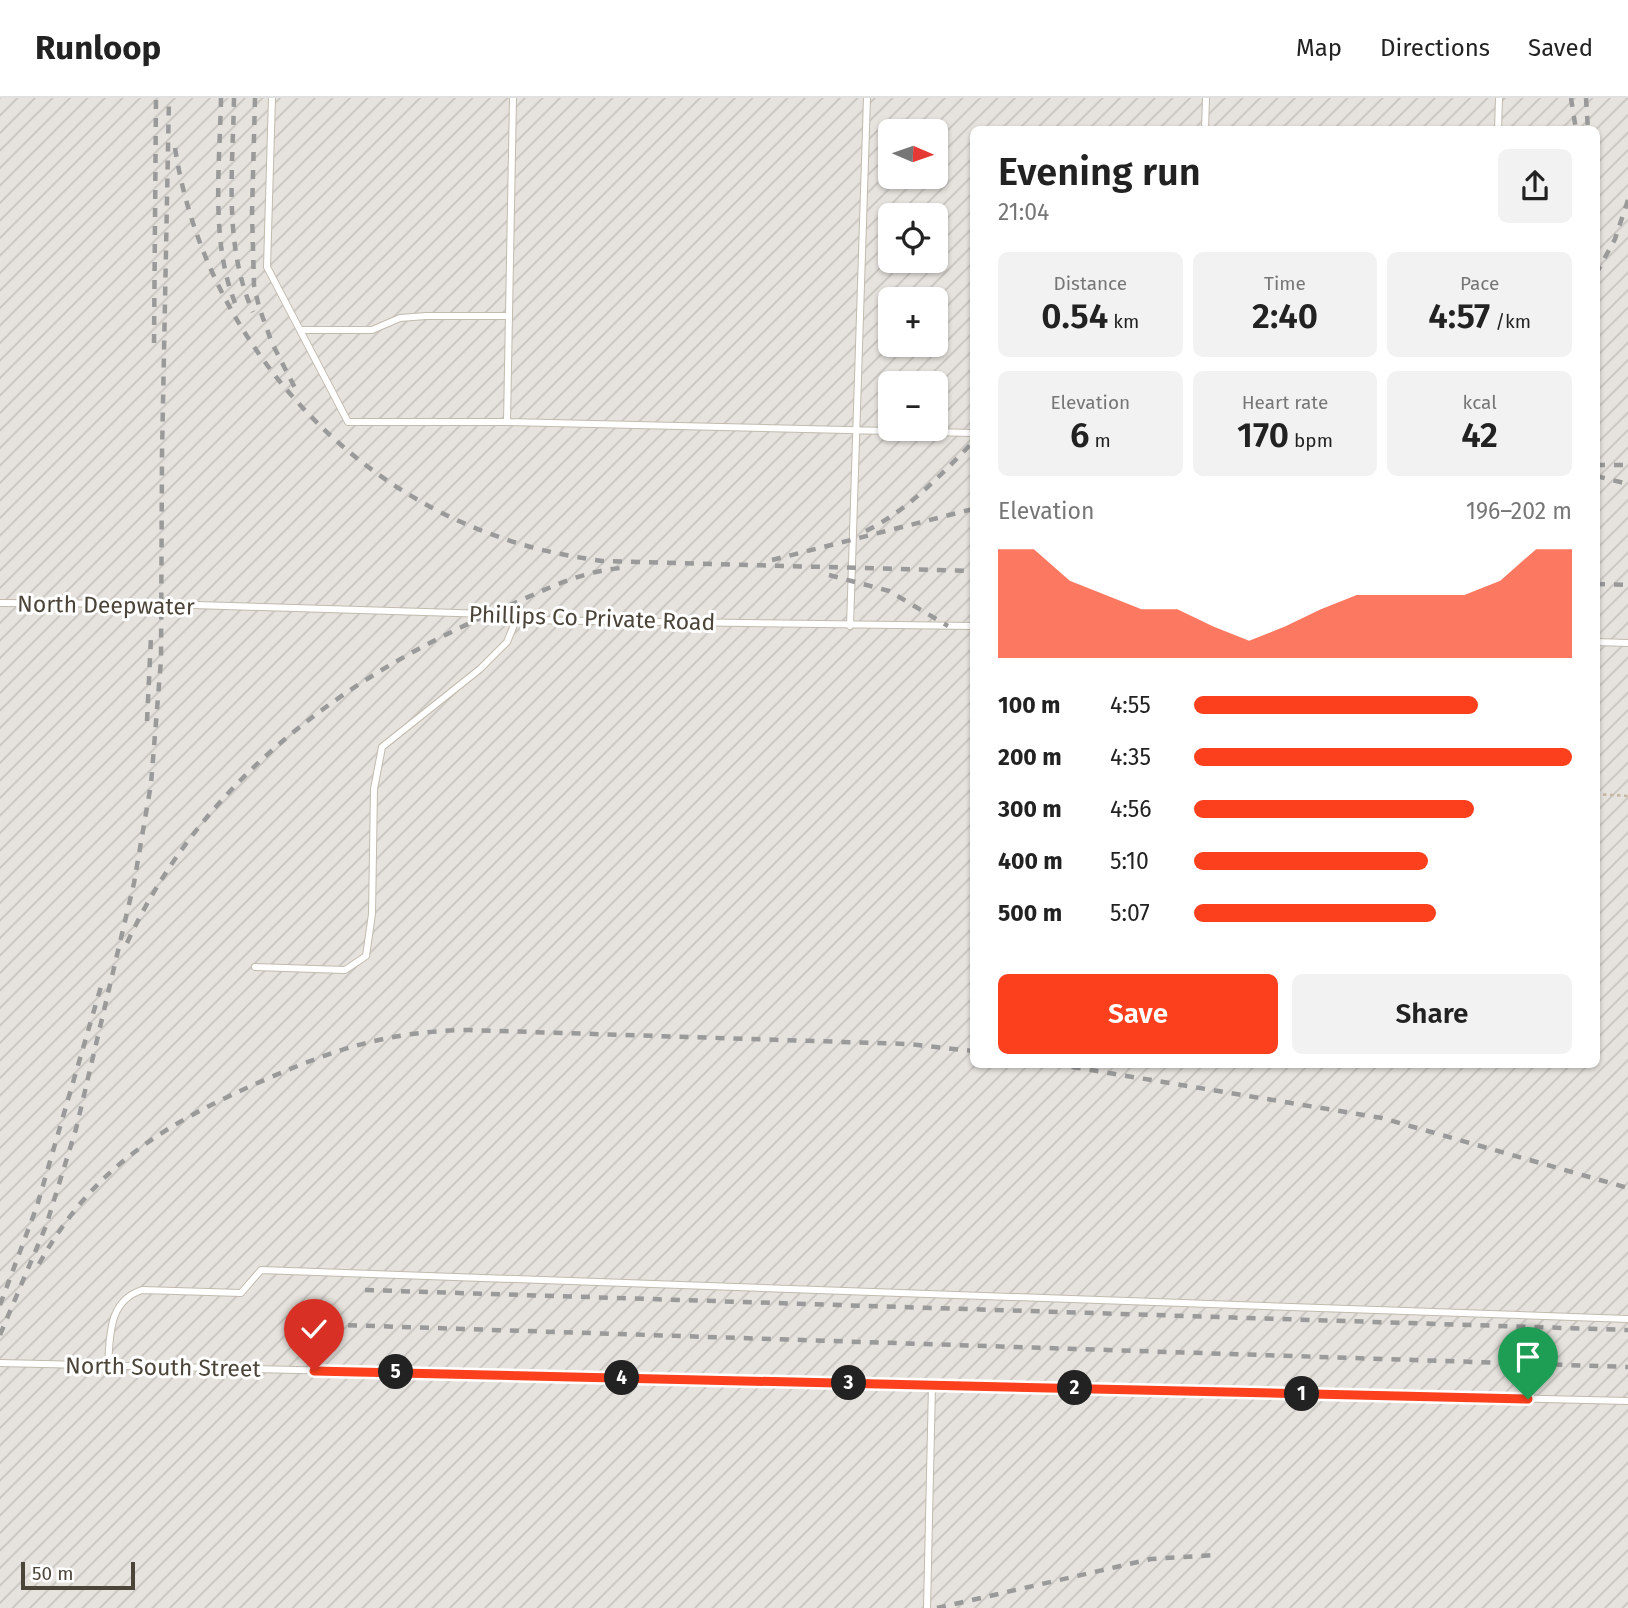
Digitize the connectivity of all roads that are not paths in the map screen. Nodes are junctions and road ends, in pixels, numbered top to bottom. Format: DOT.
graph roads {
  1 [pos="272,98"];
  2 [pos="513,98"];
  3 [pos="867,98"];
  4 [pos="1206,98"];
  5 [pos="1499,98"];
  6 [pos="1205,126"];
  7 [pos="1498,126"];
  8 [pos="509,316"];
  9 [pos="300,330"];
  10 [pos="507,422"];
  11 [pos="857,430"];
  12 [pos="970,433"];
  13 [pos="0,603"];
  14 [pos="212,607"];
  15 [pos="516,620"];
  16 [pos="850,626"];
  17 [pos="970,626"];
  18 [pos="1600,642"];
  19 [pos="1628,643"];
  20 [pos="254,967"];
  21 [pos="1628,1319"];
  22 [pos="0,1363"];
  23 [pos="108,1366"];
  24 [pos="932,1385"];
  25 [pos="1628,1401"];
  26 [pos="926,1608"];
  1 -- 9 [label="lane"];
  2 -- 8 [label="lane"];
  3 -- 11 [label="lane"];
  4 -- 6 [label="lane"];
  5 -- 7 [label="lane"];
  8 -- 9 [label="lane"];
  8 -- 10 [label="lane"];
  9 -- 10 [label="lane"];
  10 -- 11 [label="lane"];
  11 -- 12 [label="lane"];
  11 -- 16 [label="lane"];
  13 -- 14 [label="lane, North Deepwater"];
  14 -- 15 [label="lane, Phillips Co Private Road"];
  15 -- 16 [label="lane, Phillips Co Private Road"];
  15 -- 20 [label="lane"];
  16 -- 17 [label="lane, Phillips Co Private Road"];
  18 -- 19 [label="lane"];
  21 -- 23 [label="lane"];
  22 -- 23 [label="lane, North South Street"];
  23 -- 24 [label="lane, North South Street"];
  24 -- 25 [label="lane, North South Street"];
  24 -- 26 [label="lane"];
}
